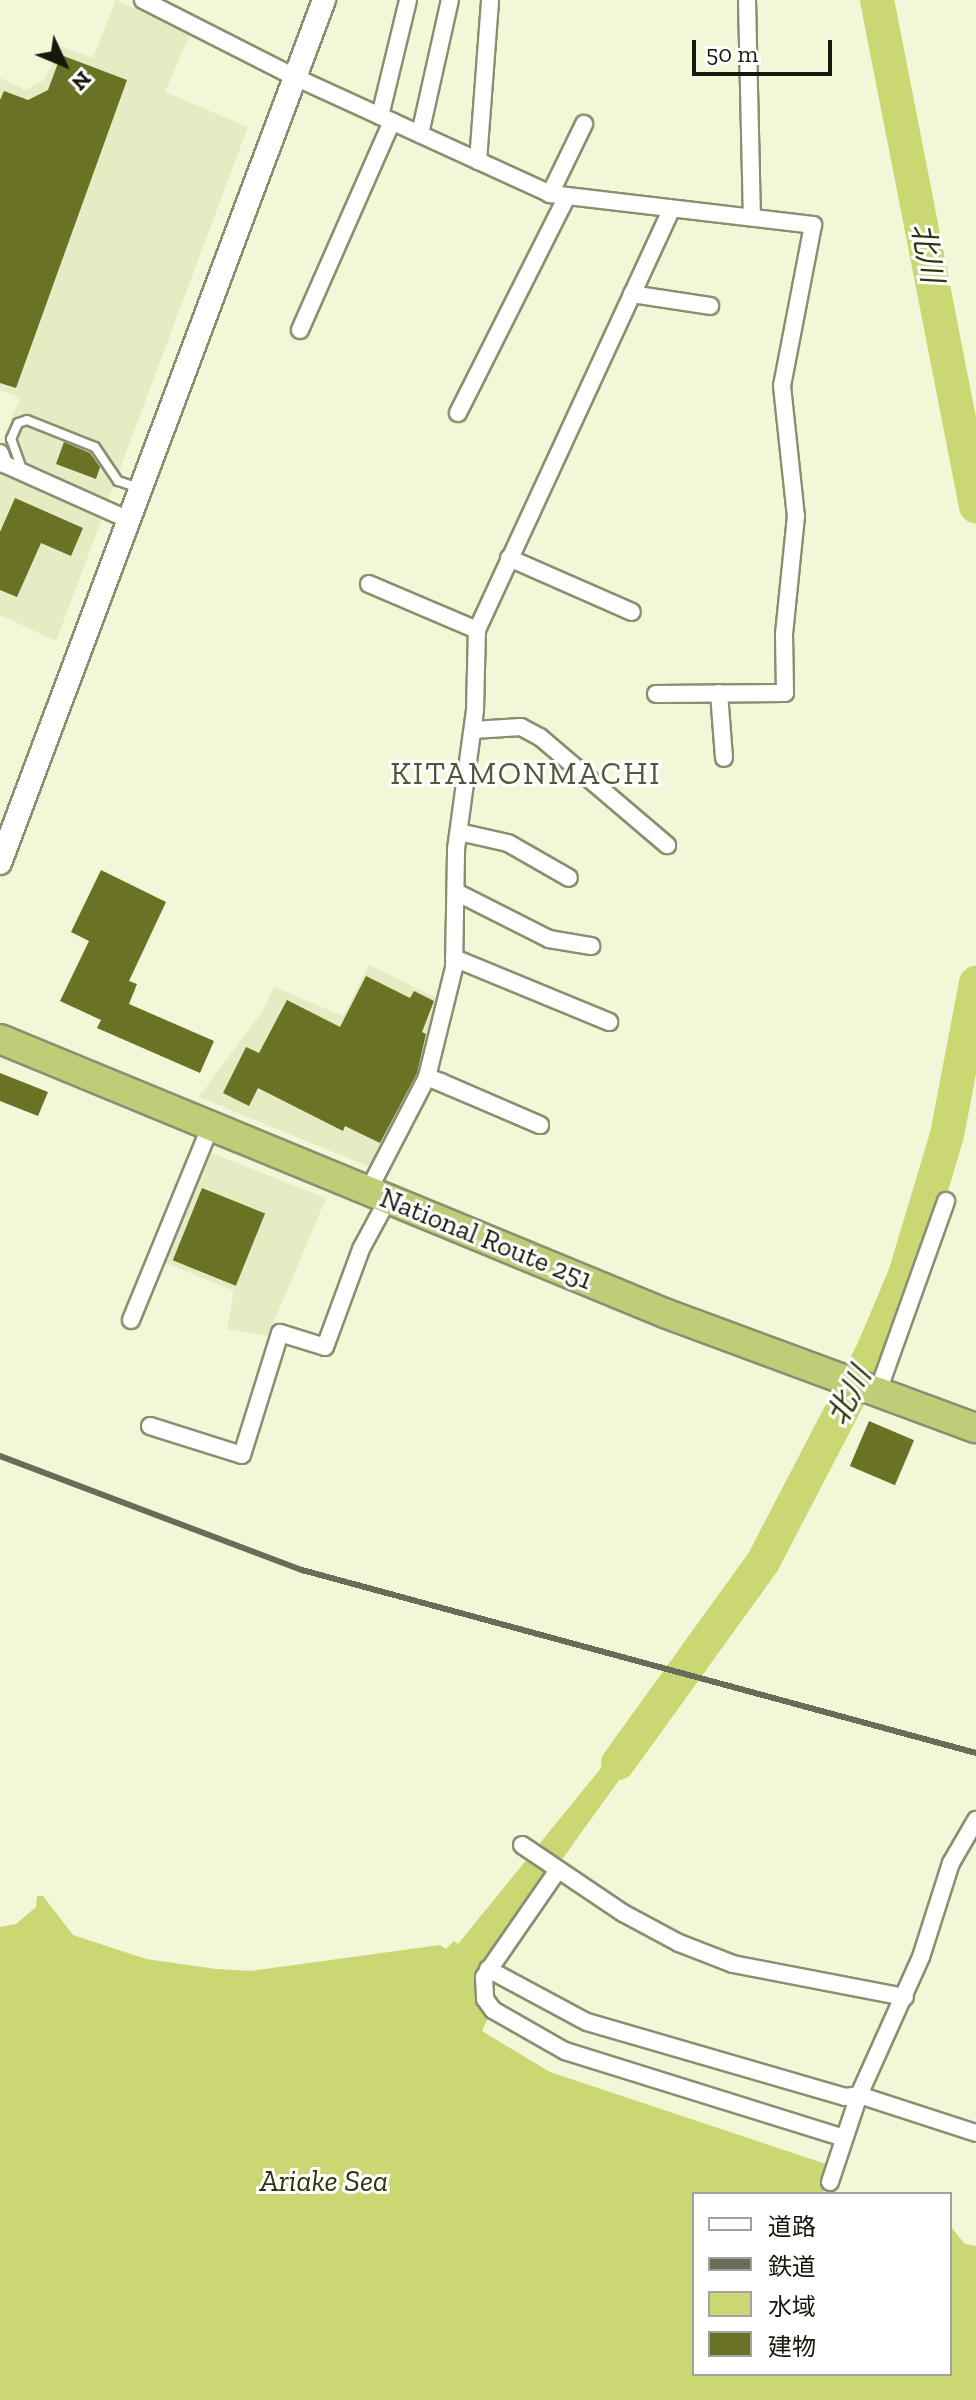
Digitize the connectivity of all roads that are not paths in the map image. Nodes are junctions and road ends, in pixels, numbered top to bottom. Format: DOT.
graph roads {
  1 [pos="143,0"];
  2 [pos="324,0"];
  3 [pos="408,0"];
  4 [pos="450,0"];
  5 [pos="490,0"];
  6 [pos="747,0"];
  7 [pos="295,77"];
  8 [pos="386,118"];
  9 [pos="584,124"];
  10 [pos="420,134"];
  11 [pos="478,161"];
  12 [pos="558,196"];
  13 [pos="671,211"];
  14 [pos="752,215"];
  15 [pos="632,294"];
  16 [pos="710,306"];
  17 [pos="300,330"];
  18 [pos="458,413"];
  19 [pos="0,453"];
  20 [pos="24,473"];
  21 [pos="141,489"];
  22 [pos="129,520"];
  23 [pos="509,558"];
  24 [pos="369,584"];
  25 [pos="632,612"];
  26 [pos="477,630"];
  27 [pos="719,693"];
  28 [pos="656,694"];
  29 [pos="473,730"];
  30 [pos="724,758"];
  31 [pos="459,832"];
  32 [pos="667,845"];
  33 [pos="0,863"];
  34 [pos="569,878"];
  35 [pos="456,892"];
  36 [pos="591,946"];
  37 [pos="454,958"];
  38 [pos="609,1022"];
  39 [pos="0,1039"];
  40 [pos="427,1077"];
  41 [pos="533,1122"];
  42 [pos="210,1127"];
  43 [pos="378,1195"];
  44 [pos="946,1201"];
  45 [pos="131,1320"];
  46 [pos="874,1393"];
  47 [pos="150,1426"];
  48 [pos="976,1428"];
  49 [pos="976,1820"];
  50 [pos="522,1845"];
  51 [pos="558,1869"];
  52 [pos="488,1969"];
  53 [pos="905,1997"];
  54 [pos="859,2095"];
  55 [pos="976,2133"];
  56 [pos="844,2138"];
  57 [pos="830,2182"];
  1 -- 7 [label="street"];
  2 -- 7 [label="street"];
  3 -- 8 [label="street"];
  4 -- 10 [label="street"];
  5 -- 11 [label="street"];
  6 -- 14 [label="street"];
  7 -- 8 [label="street"];
  7 -- 21 [label="street"];
  8 -- 10 [label="street"];
  8 -- 17 [label="street"];
  9 -- 12 [label="street"];
  10 -- 11 [label="street"];
  11 -- 12 [label="street"];
  12 -- 13 [label="street"];
  12 -- 18 [label="street"];
  13 -- 14 [label="street"];
  13 -- 15 [label="street"];
  14 -- 27 [label="street"];
  15 -- 16 [label="street"];
  15 -- 23 [label="street"];
  19 -- 20 [label="street"];
  20 -- 21 [label="lane"];
  20 -- 22 [label="street"];
  21 -- 22 [label="street"];
  22 -- 33 [label="street"];
  23 -- 25 [label="street"];
  23 -- 26 [label="street"];
  24 -- 26 [label="street"];
  26 -- 29 [label="street"];
  27 -- 28 [label="street"];
  27 -- 30 [label="street"];
  29 -- 31 [label="street"];
  29 -- 32 [label="street"];
  31 -- 34 [label="street"];
  31 -- 35 [label="street"];
  35 -- 36 [label="street"];
  35 -- 37 [label="street"];
  37 -- 38 [label="street"];
  37 -- 40 [label="street"];
  39 -- 42 [label="highway, National Route 251"];
  40 -- 41 [label="street"];
  40 -- 43 [label="street"];
  42 -- 43 [label="highway, National Route 251"];
  42 -- 45 [label="street"];
  43 -- 46 [label="highway, National Route 251"];
  43 -- 47 [label="street"];
  44 -- 46 [label="street"];
  46 -- 48 [label="highway, National Route 251"];
  49 -- 53 [label="street"];
  50 -- 51 [label="street"];
  51 -- 52 [label="street"];
  51 -- 53 [label="street"];
  52 -- 54 [label="street"];
  52 -- 56 [label="street"];
  53 -- 54 [label="street"];
  54 -- 55 [label="street"];
  54 -- 56 [label="street"];
  56 -- 57 [label="street"];
}
